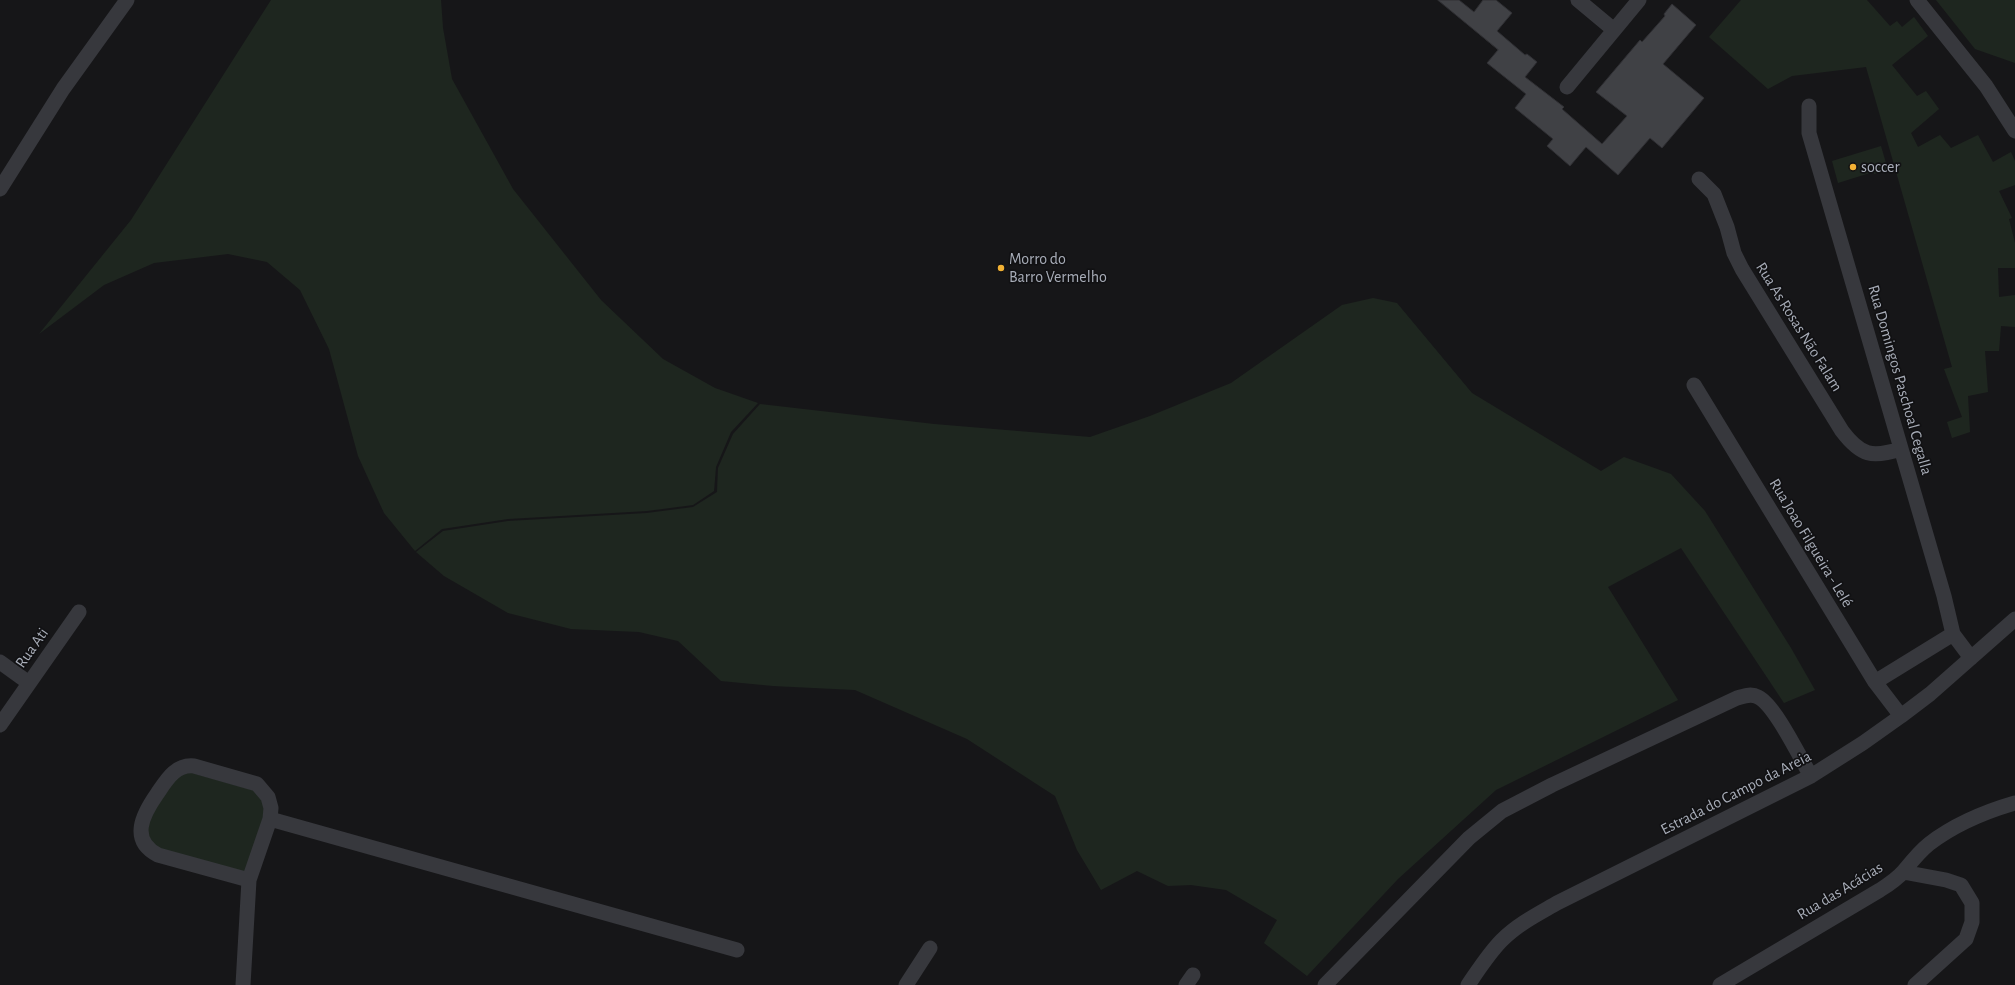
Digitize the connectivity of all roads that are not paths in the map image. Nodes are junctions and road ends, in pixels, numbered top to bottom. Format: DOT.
graph roads {
  1 [pos="127,0"];
  2 [pos="1578,0"];
  3 [pos="1639,0"];
  4 [pos="1917,0"];
  5 [pos="1614,30"];
  6 [pos="1567,87"];
  7 [pos="1809,106"];
  8 [pos="2015,131"];
  9 [pos="1700,179"];
  10 [pos="0,189"];
  11 [pos="1694,385"];
  12 [pos="1901,449"];
  13 [pos="79,612"];
  14 [pos="2015,619"];
  15 [pos="1953,634"];
  16 [pos="1971,658"];
  17 [pos="0,662"];
  18 [pos="1875,682"];
  19 [pos="29,683"];
  20 [pos="1901,716"];
  21 [pos="0,725"];
  22 [pos="1811,776"];
  23 [pos="2015,803"];
  24 [pos="270,819"];
  25 [pos="1903,872"];
  26 [pos="249,880"];
  27 [pos="930,948"];
  28 [pos="737,950"];
  29 [pos="243,985"];
  30 [pos="906,985"];
  31 [pos="1325,985"];
  32 [pos="1468,985"];
  33 [pos="1720,985"];
  34 [pos="1915,985"];
  1 -- 10 [label="street"];
  2 -- 5 [label="street"];
  3 -- 5 [label="street"];
  4 -- 8 [label="street"];
  5 -- 6 [label="street"];
  7 -- 12 [label="street, Rua Domingos Paschoal Cegalla"];
  9 -- 12 [label="street, Rua As Rosas Não Falam"];
  11 -- 18 [label="street, Rua Joao Filgueira - Lelé"];
  12 -- 15 [label="street, Rua Domingos Paschoal Cegalla"];
  13 -- 19 [label="street, Rua Ati"];
  14 -- 16 [label="street, Estrada do Campo da Areia"];
  15 -- 16 [label="street, Rua Domingos Paschoal Cegalla"];
  15 -- 18 [label="street"];
  16 -- 20 [label="street, Estrada do Campo da Areia"];
  17 -- 19 [label="street"];
  18 -- 20 [label="street, Rua Joao Filgueira - Lelé"];
  19 -- 21 [label="street, Rua Ati"];
  20 -- 22 [label="street, Estrada do Campo da Areia"];
  22 -- 31 [label="street"];
  22 -- 32 [label="street, Estrada do Campo da Areia"];
  23 -- 25 [label="street, Rua das Acácias"];
  24 -- 26 [label="street"];
  24 -- 26 [label="street"];
  24 -- 28 [label="street"];
  25 -- 33 [label="street, Rua das Acácias"];
  25 -- 34 [label="street"];
  26 -- 29 [label="street"];
  27 -- 30 [label="street"];
}
